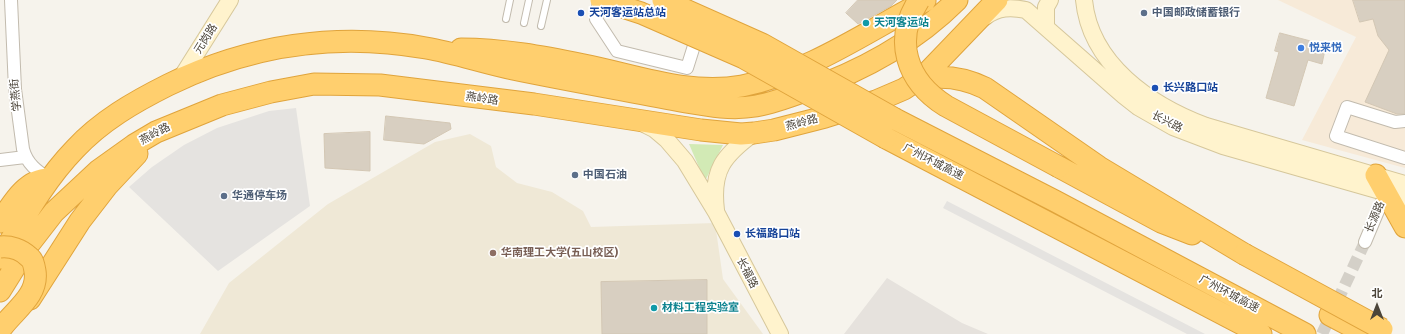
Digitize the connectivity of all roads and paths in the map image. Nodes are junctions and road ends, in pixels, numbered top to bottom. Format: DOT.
graph roads {
  1 [pos="11,0"];
  2 [pos="230,0"];
  3 [pos="510,0"];
  4 [pos="529,0"];
  5 [pos="547,0"];
  6 [pos="600,0"];
  7 [pos="663,0"];
  8 [pos="685,0"];
  9 [pos="919,0"];
  10 [pos="927,0"];
  11 [pos="957,0"];
  12 [pos="981,0"];
  13 [pos="997,0"];
  14 [pos="1050,0"];
  15 [pos="1084,0"];
  16 [pos="900,8"];
  17 [pos="506,19"];
  18 [pos="524,23"];
  19 [pos="1046,25"];
  20 [pos="540,26"];
  21 [pos="964,32"];
  22 [pos="429,48"];
  23 [pos="181,78"];
  24 [pos="920,79"];
  25 [pos="635,120"];
  26 [pos="1405,121"];
  27 [pos="702,130"];
  28 [pos="156,132"];
  29 [pos="754,133"];
  30 [pos="25,157"];
  31 [pos="1405,158"];
  32 [pos="0,160"];
  33 [pos="49,179"];
  34 [pos="1405,184"];
  35 [pos="1389,188"];
  36 [pos="716,212"];
  37 [pos="0,222"];
  38 [pos="1405,227"];
  39 [pos="1365,242"];
  40 [pos="0,248"];
  41 [pos="1244,254"];
  42 [pos="0,258"];
  43 [pos="0,291"];
  44 [pos="1330,315"];
  45 [pos="0,330"];
  46 [pos="1380,332"];
  47 [pos="8,334"];
  48 [pos="780,334"];
  49 [pos="1261,334"];
  50 [pos="1305,334"];
  1 -- 30 [label="street, 学燕街"];
  2 -- 23 [label="street, 元岗路"];
  3 -- 17 [label="lane"];
  4 -- 18 [label="lane"];
  5 -- 20 [label="lane"];
  6 -- 8 [label="street"];
  6 -- 49 [label="highway, 广州环城高速, bridge"];
  7 -- 50 [label="highway, 广州环城高速, bridge"];
  9 -- 41 [label="highway, bridge"];
  10 -- 16 [label="highway"];
  11 -- 22 [label="highway"];
  12 -- 27 [label="highway"];
  13 -- 21 [label="highway, 燕岭路"];
  14 -- 19 [label="street"];
  15 -- 35 [label="street, 长兴路"];
  16 -- 22 [label="highway"];
  19 -- 21 [label="street, 长兴路"];
  19 -- 35 [label="street, 长兴路"];
  21 -- 24 [label="highway, 燕岭路"];
  22 -- 23 [label="highway"];
  23 -- 33 [label="highway"];
  24 -- 29 [label="highway, 燕岭路"];
  24 -- 41 [label="highway"];
  25 -- 27 [label="highway, 燕岭路"];
  25 -- 28 [label="highway, 燕岭路"];
  25 -- 36 [label="street, 长福路"];
  26 -- 31 [label="street"];
  27 -- 29 [label="highway, 燕岭路"];
  28 -- 43 [label="highway, 燕岭路"];
  28 -- 47 [label="highway"];
  29 -- 36 [label="street, 长福路"];
  30 -- 32 [label="street"];
  30 -- 33 [label="street"];
  33 -- 37 [label="highway"];
  33 -- 42 [label="highway"];
  34 -- 35 [label="street, 长兴路"];
  35 -- 38 [label="highway"];
  35 -- 39 [label="street, 长源路"];
  36 -- 48 [label="street, 长福路"];
  40 -- 45 [label="highway, bridge"];
  41 -- 46 [label="highway, bridge"];
  44 -- 46 [label="highway"];
}
